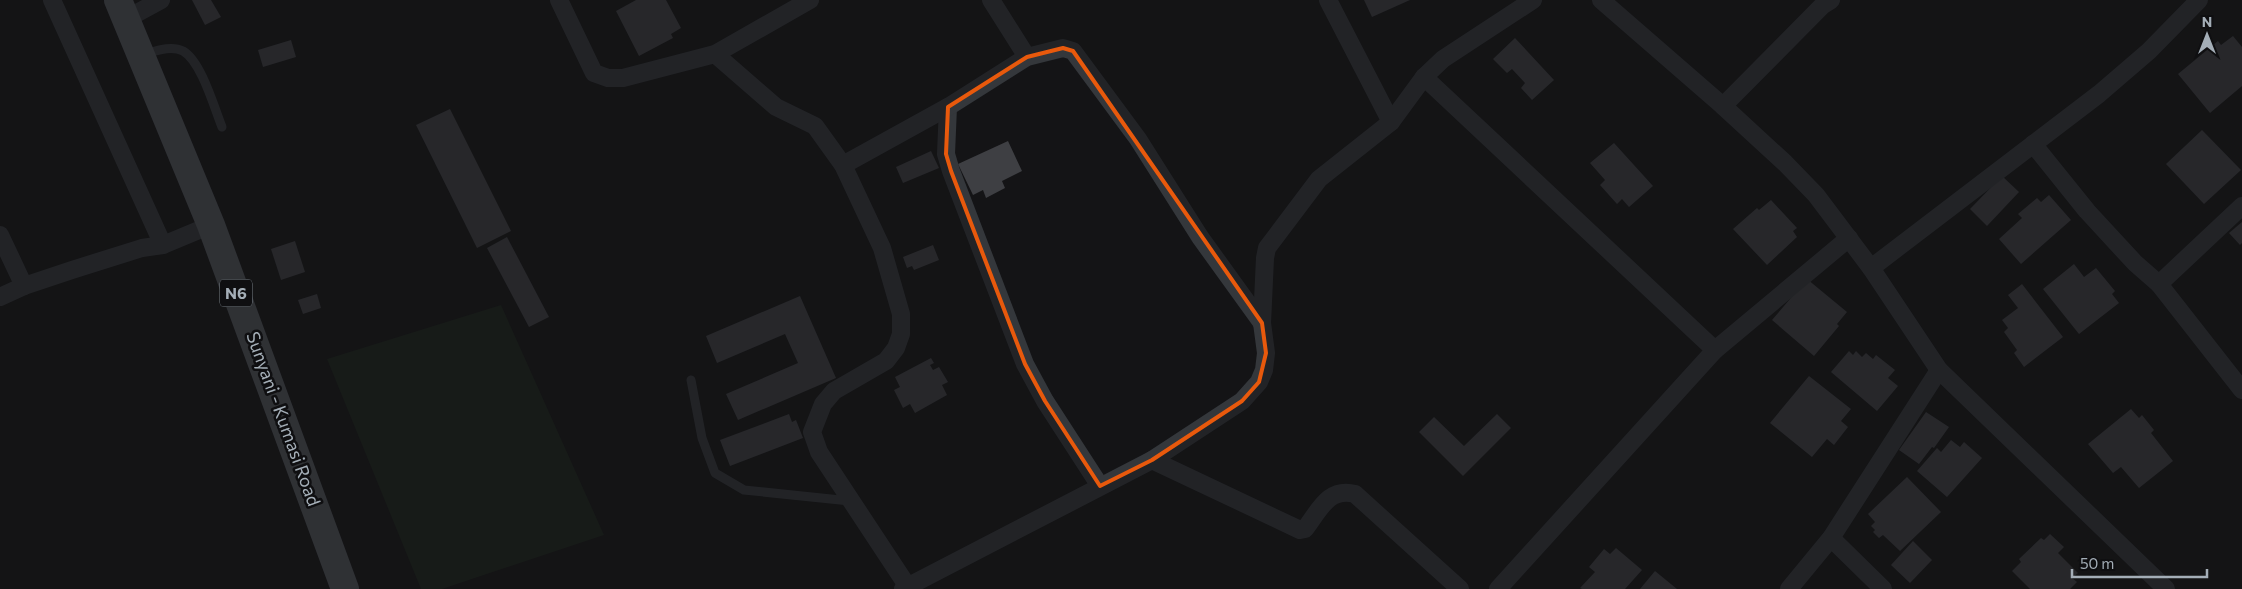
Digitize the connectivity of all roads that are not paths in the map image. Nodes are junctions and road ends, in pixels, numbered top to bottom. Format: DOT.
graph roads {
  1 [pos="52,0"];
  2 [pos="161,0"];
  3 [pos="560,0"];
  4 [pos="810,0"];
  5 [pos="991,0"];
  6 [pos="1328,0"];
  7 [pos="1533,0"];
  8 [pos="1601,0"];
  9 [pos="1831,0"];
  10 [pos="2199,0"];
  11 [pos="122,9"];
  12 [pos="142,54"];
  13 [pos="715,54"];
  14 [pos="1027,58"];
  15 [pos="1424,78"];
  16 [pos="1723,106"];
  17 [pos="948,107"];
  18 [pos="1390,122"];
  19 [pos="222,127"];
  20 [pos="2033,144"];
  21 [pos="843,165"];
  22 [pos="2242,206"];
  23 [pos="211,225"];
  24 [pos="0,235"];
  25 [pos="1849,238"];
  26 [pos="163,245"];
  27 [pos="1871,268"];
  28 [pos="2159,284"];
  29 [pos="24,286"];
  30 [pos="0,297"];
  31 [pos="1262,323"];
  32 [pos="1715,350"];
  33 [pos="1939,370"];
  34 [pos="691,380"];
  35 [pos="2242,390"];
  36 [pos="1152,460"];
  37 [pos="1100,486"];
  38 [pos="850,501"];
  39 [pos="1831,538"];
  40 [pos="906,588"];
  41 [pos="345,589"];
  42 [pos="1460,589"];
  43 [pos="1498,589"];
  44 [pos="1789,589"];
  45 [pos="1883,589"];
  46 [pos="2166,589"];
  1 -- 26 [label="street"];
  2 -- 11 [label="street"];
  3 -- 13 [label="street"];
  4 -- 13 [label="street"];
  5 -- 14 [label="street"];
  6 -- 18 [label="street"];
  7 -- 15 [label="street"];
  8 -- 16 [label="street"];
  9 -- 16 [label="street"];
  10 -- 20 [label="street"];
  11 -- 12 [label="main road, Sunyani - Kumasi Road / N6"];
  12 -- 19 [label="lane"];
  12 -- 23 [label="main road, Sunyani - Kumasi Road / N6"];
  13 -- 21 [label="street"];
  14 -- 17 [label="street"];
  14 -- 31 [label="street"];
  15 -- 18 [label="street"];
  15 -- 32 [label="street"];
  16 -- 25 [label="street"];
  17 -- 21 [label="street"];
  17 -- 37 [label="street"];
  18 -- 31 [label="street"];
  20 -- 27 [label="street"];
  20 -- 28 [label="street"];
  21 -- 38 [label="street"];
  22 -- 28 [label="street"];
  23 -- 26 [label="street"];
  23 -- 41 [label="main road, Sunyani - Kumasi Road / N6"];
  24 -- 29 [label="street"];
  25 -- 27 [label="street"];
  25 -- 32 [label="street"];
  26 -- 29 [label="street"];
  27 -- 33 [label="street"];
  28 -- 35 [label="street"];
  29 -- 30 [label="street"];
  31 -- 36 [label="street"];
  32 -- 43 [label="street"];
  33 -- 39 [label="street"];
  33 -- 46 [label="street"];
  34 -- 38 [label="lane"];
  36 -- 37 [label="street"];
  36 -- 42 [label="street"];
  37 -- 40 [label="street"];
  38 -- 40 [label="street"];
  39 -- 44 [label="street"];
  39 -- 45 [label="street"];
}
